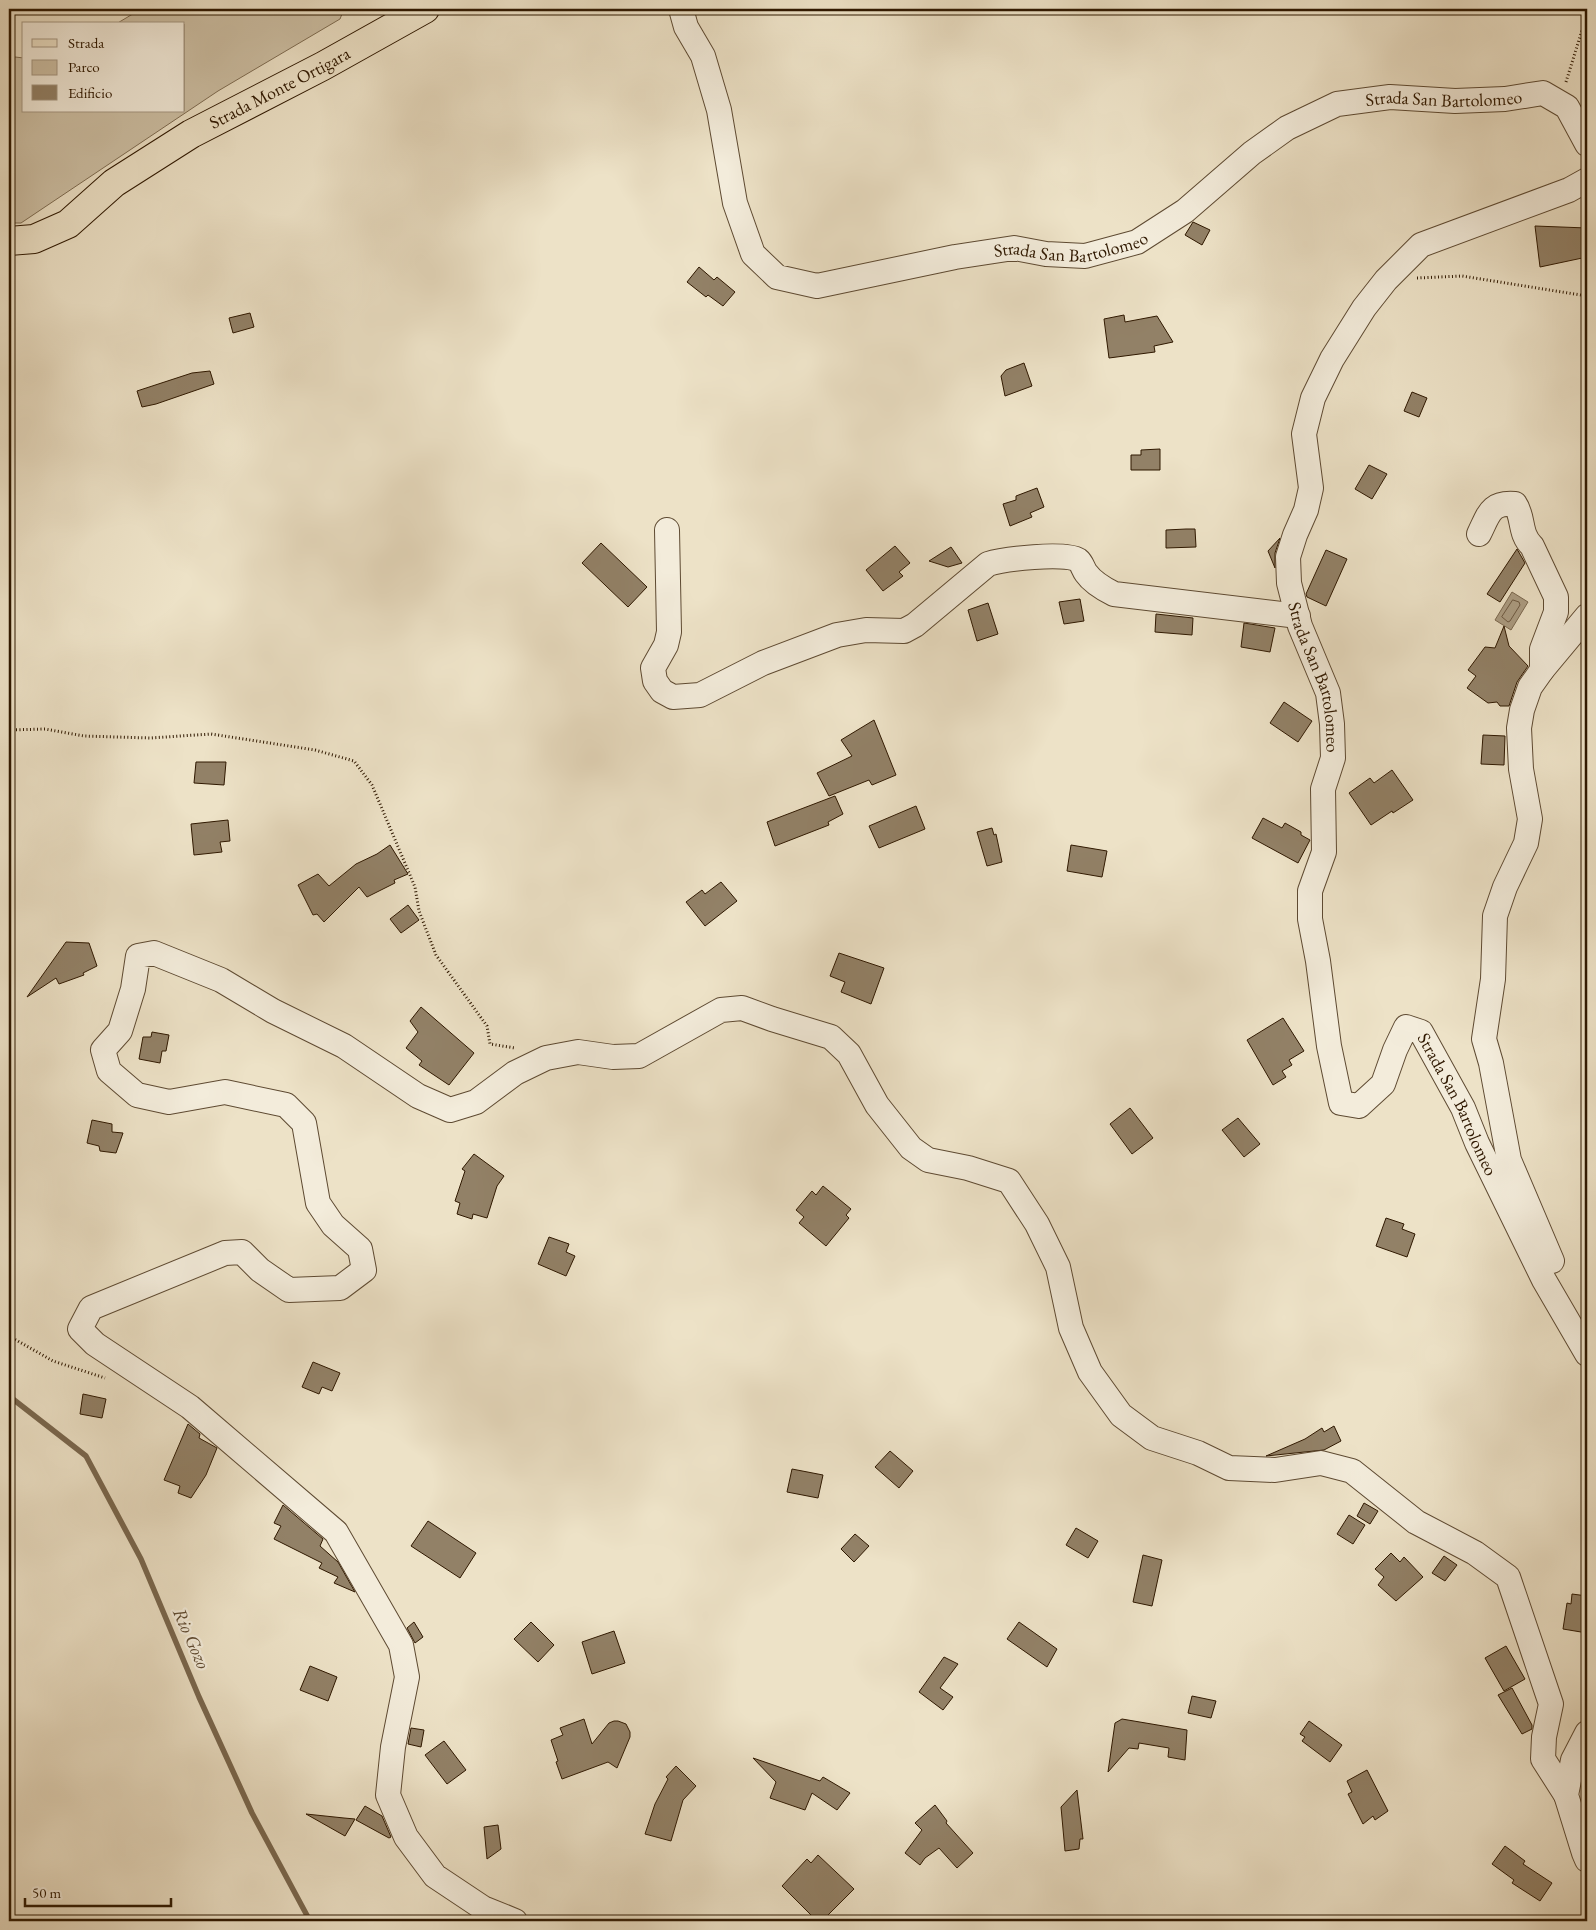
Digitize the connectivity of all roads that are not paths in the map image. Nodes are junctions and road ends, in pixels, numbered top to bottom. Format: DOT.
graph roads {
  1 [pos="425,9"];
  2 [pos="681,9"];
  3 [pos="1587,144"];
  4 [pos="1587,180"];
  5 [pos="9,241"];
  6 [pos="667,530"];
  7 [pos="1479,534"];
  8 [pos="1586,614"];
  9 [pos="1298,616"];
  10 [pos="1542,670"];
  11 [pos="1568,1320"];
  12 [pos="1587,1354"];
  13 [pos="1587,1733"];
  14 [pos="1566,1795"];
  15 [pos="1587,1860"];
  16 [pos="515,1921"];
  1 -- 5 [label="main road, Strada Monte Ortigara"];
  2 -- 3 [label="street, Strada San Bartolomeo"];
  4 -- 9 [label="street, Strada San Bartolomeo"];
  6 -- 9 [label="street"];
  7 -- 10 [label="street"];
  8 -- 10 [label="street"];
  9 -- 11 [label="street, Strada San Bartolomeo"];
  10 -- 11 [label="street"];
  11 -- 12 [label="street, Strada San Bartolomeo"];
  13 -- 14 [label="street"];
  14 -- 15 [label="street"];
  14 -- 16 [label="street"];
}
